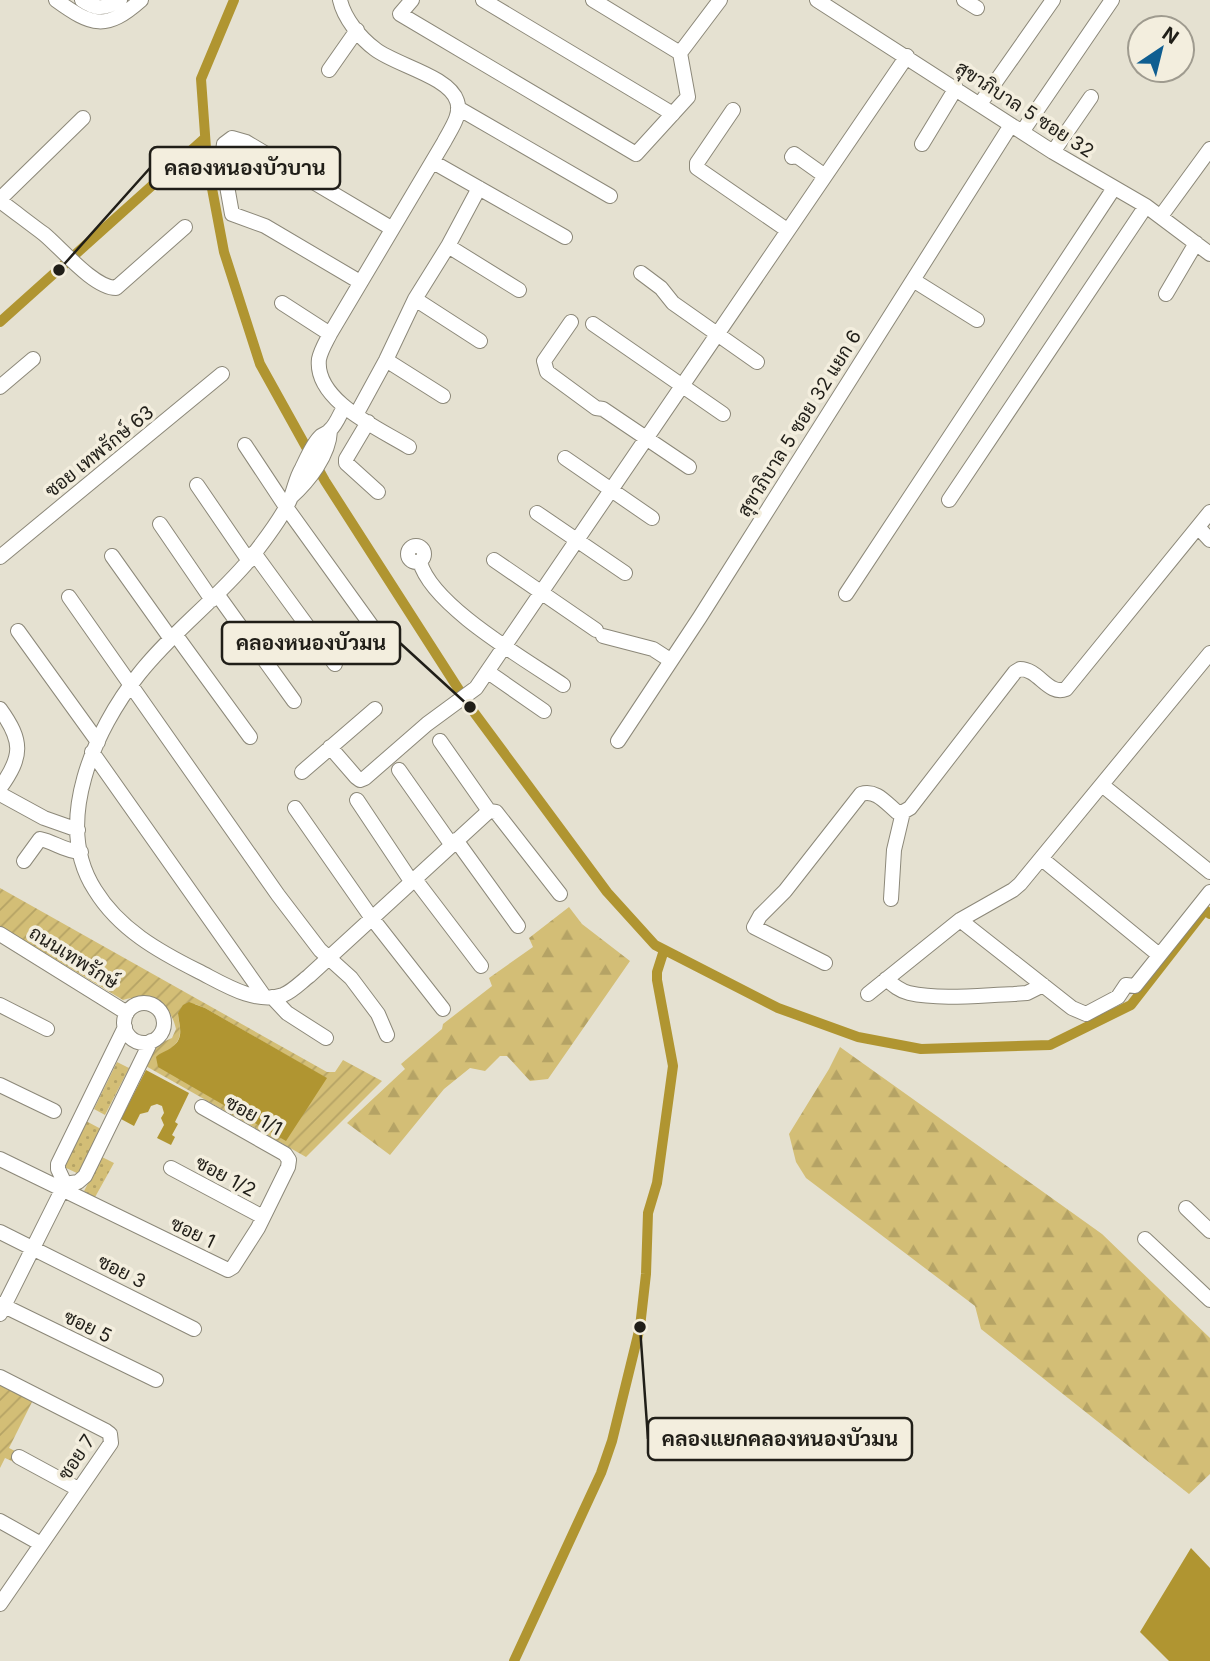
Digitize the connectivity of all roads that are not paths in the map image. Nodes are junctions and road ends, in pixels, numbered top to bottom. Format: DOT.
graph roads {
  1 [pos="82,0"];
  2 [pos="120,0"];
  3 [pos="141,0"];
  4 [pos="340,0"];
  5 [pos="412,0"];
  6 [pos="484,0"];
  7 [pos="593,0"];
  8 [pos="720,0"];
  9 [pos="817,0"];
  10 [pos="964,0"];
  11 [pos="1053,0"];
  12 [pos="1112,0"];
  13 [pos="63,2"];
  14 [pos="977,8"];
  15 [pos="357,30"];
  16 [pos="680,52"];
  17 [pos="907,56"];
  18 [pos="329,70"];
  19 [pos="956,88"];
  20 [pos="1090,97"];
  21 [pos="980,104"];
  22 [pos="458,108"];
  23 [pos="733,110"];
  24 [pos="673,114"];
  25 [pos="83,118"];
  26 [pos="1017,128"];
  27 [pos="922,144"];
  28 [pos="1210,149"];
  29 [pos="1053,152"];
  30 [pos="792,157"];
  31 [pos="433,162"];
  32 [pos="825,176"];
  33 [pos="479,188"];
  34 [pos="1114,188"];
  35 [pos="610,196"];
  36 [pos="0,200"];
  37 [pos="1146,206"];
  38 [pos="1161,216"];
  39 [pos="185,227"];
  40 [pos="391,228"];
  41 [pos="787,230"];
  42 [pos="565,237"];
  43 [pos="1196,243"];
  44 [pos="449,246"];
  45 [pos="1210,254"];
  46 [pos="641,273"];
  47 [pos="913,280"];
  48 [pos="360,282"];
  49 [pos="519,290"];
  50 [pos="1166,294"];
  51 [pos="415,299"];
  52 [pos="282,303"];
  53 [pos="977,320"];
  54 [pos="571,322"];
  55 [pos="593,324"];
  56 [pos="330,334"];
  57 [pos="716,334"];
  58 [pos="480,341"];
  59 [pos="33,359"];
  60 [pos="386,360"];
  61 [pos="757,362"];
  62 [pos="222,374"];
  63 [pos="681,386"];
  64 [pos="0,387"];
  65 [pos="443,396"];
  66 [pos="723,414"];
  67 [pos="356,415"];
  68 [pos="646,438"];
  69 [pos="245,445"];
  70 [pos="409,447"];
  71 [pos="565,458"];
  72 [pos="689,467"];
  73 [pos="197,485"];
  74 [pos="610,489"];
  75 [pos="378,492"];
  76 [pos="949,500"];
  77 [pos="288,502"];
  78 [pos="1210,512"];
  79 [pos="537,513"];
  80 [pos="652,518"];
  81 [pos="160,524"];
  82 [pos="1198,527"];
  83 [pos="577,540"];
  84 [pos="1210,540"];
  85 [pos="112,556"];
  86 [pos="0,557"];
  87 [pos="252,557"];
  88 [pos="494,560"];
  89 [pos="420,562"];
  90 [pos="625,573"];
  91 [pos="540,592"];
  92 [pos="846,594"];
  93 [pos="69,597"];
  94 [pos="214,597"];
  95 [pos="371,625"];
  96 [pos="18,631"];
  97 [pos="173,637"];
  98 [pos="505,645"];
  99 [pos="1210,653"];
  100 [pos="670,660"];
  101 [pos="335,664"];
  102 [pos="488,671"];
  103 [pos="132,684"];
  104 [pos="562,685"];
  105 [pos="294,701"];
  106 [pos="0,709"];
  107 [pos="375,709"];
  108 [pos="544,711"];
  109 [pos="250,737"];
  110 [pos="440,741"];
  111 [pos="618,741"];
  112 [pos="95,747"];
  113 [pos="330,747"];
  114 [pos="399,770"];
  115 [pos="302,772"];
  116 [pos="1102,785"];
  117 [pos="0,788"];
  118 [pos="0,794"];
  119 [pos="357,800"];
  120 [pos="295,808"];
  121 [pos="489,811"];
  122 [pos="903,812"];
  123 [pos="78,830"];
  124 [pos="454,842"];
  125 [pos="81,852"];
  126 [pos="1042,859"];
  127 [pos="24,861"];
  128 [pos="1210,872"];
  129 [pos="412,879"];
  130 [pos="1210,892"];
  131 [pos="559,894"];
  132 [pos="891,899"];
  133 [pos="371,917"];
  134 [pos="960,920"];
  135 [pos="518,926"];
  136 [pos="0,934"];
  137 [pos="1159,955"];
  138 [pos="329,957"];
  139 [pos="825,963"];
  140 [pos="481,967"];
  141 [pos="886,979"];
  142 [pos="1043,985"];
  143 [pos="868,994"];
  144 [pos="268,997"];
  145 [pos="0,1004"];
  146 [pos="443,1009"];
  147 [pos="126,1020"];
  148 [pos="47,1030"];
  149 [pos="387,1035"];
  150 [pos="326,1038"];
  151 [pos="151,1041"];
  152 [pos="0,1085"];
  153 [pos="202,1107"];
  154 [pos="54,1111"];
  155 [pos="287,1156"];
  156 [pos="0,1158"];
  157 [pos="171,1168"];
  158 [pos="63,1187"];
  159 [pos="1186,1208"];
  160 [pos="263,1217"];
  161 [pos="1210,1231"];
  162 [pos="0,1232"];
  163 [pos="1145,1239"];
  164 [pos="33,1248"];
  165 [pos="1210,1300"];
  166 [pos="1,1308"];
  167 [pos="194,1329"];
  168 [pos="0,1377"];
  169 [pos="156,1380"];
  170 [pos="19,1457"];
  171 [pos="78,1489"];
  172 [pos="0,1521"];
  173 [pos="41,1544"];
  174 [pos="1,1599"];
  1 -- 2 [label="street"];
  3 -- 13 [label="street"];
  4 -- 15 [label="street"];
  5 -- 24 [label="street"];
  6 -- 24 [label="street"];
  7 -- 16 [label="street"];
  8 -- 16 [label="street"];
  9 -- 17 [label="street, สุขาภิบาล 5 ซอย 32"];
  10 -- 14 [label="street"];
  11 -- 21 [label="street"];
  12 -- 26 [label="street, สุขาภิบาล 5 ซอย 32 แยก 6"];
  15 -- 18 [label="street"];
  15 -- 22 [label="street"];
  16 -- 24 [label="street"];
  17 -- 19 [label="street, สุขาภิบาล 5 ซอย 32"];
  17 -- 32 [label="street"];
  19 -- 21 [label="street, สุขาภิบาล 5 ซอย 32"];
  19 -- 27 [label="street"];
  20 -- 29 [label="street"];
  21 -- 26 [label="street, สุขาภิบาล 5 ซอย 32"];
  22 -- 31 [label="street"];
  22 -- 35 [label="street"];
  23 -- 41 [label="street"];
  25 -- 36 [label="street"];
  26 -- 29 [label="street, สุขาภิบาล 5 ซอย 32"];
  26 -- 47 [label="street, สุขาภิบาล 5 ซอย 32 แยก 6"];
  28 -- 38 [label="street"];
  29 -- 34 [label="street, สุขาภิบาล 5 ซอย 32"];
  30 -- 32 [label="street"];
  31 -- 33 [label="street"];
  31 -- 40 [label="street"];
  32 -- 41 [label="street"];
  33 -- 42 [label="street"];
  33 -- 44 [label="street"];
  34 -- 37 [label="street, สุขาภิบาล 5 ซอย 32"];
  34 -- 92 [label="street"];
  36 -- 39 [label="street"];
  37 -- 38 [label="street, สุขาภิบาล 5 ซอย 32"];
  37 -- 76 [label="street"];
  38 -- 43 [label="street, สุขาภิบาล 5 ซอย 32"];
  40 -- 48 [label="street"];
  40 -- 48 [label="street"];
  41 -- 57 [label="street"];
  43 -- 45 [label="street, สุขาภิบาล 5 ซอย 32"];
  43 -- 50 [label="street"];
  44 -- 49 [label="street"];
  44 -- 51 [label="street"];
  46 -- 57 [label="street"];
  47 -- 53 [label="street"];
  47 -- 100 [label="street, สุขาภิบาล 5 ซอย 32 แยก 6"];
  48 -- 56 [label="street"];
  51 -- 58 [label="street"];
  51 -- 60 [label="street"];
  52 -- 56 [label="street"];
  54 -- 68 [label="street"];
  55 -- 63 [label="street"];
  56 -- 67 [label="street"];
  57 -- 61 [label="street"];
  57 -- 63 [label="street"];
  59 -- 64 [label="street"];
  60 -- 65 [label="street"];
  60 -- 67 [label="street"];
  62 -- 86 [label="street, ซอย เทพรักษ์ 63"];
  63 -- 66 [label="street"];
  63 -- 68 [label="street"];
  67 -- 70 [label="street"];
  67 -- 75 [label="street"];
  67 -- 77 [label="street"];
  68 -- 72 [label="street"];
  68 -- 74 [label="street"];
  69 -- 77 [label="street"];
  71 -- 74 [label="street"];
  73 -- 87 [label="street"];
  74 -- 80 [label="street"];
  74 -- 83 [label="street"];
  77 -- 87 [label="street"];
  77 -- 95 [label="street"];
  78 -- 82 [label="street"];
  79 -- 83 [label="street"];
  81 -- 94 [label="street"];
  82 -- 84 [label="street"];
  82 -- 122 [label="street"];
  83 -- 90 [label="street"];
  83 -- 91 [label="street"];
  85 -- 97 [label="street"];
  87 -- 94 [label="street"];
  87 -- 101 [label="street"];
  88 -- 91 [label="street"];
  89 -- 98 [label="street"];
  91 -- 98 [label="street"];
  91 -- 100 [label="street"];
  93 -- 103 [label="street"];
  94 -- 97 [label="street"];
  94 -- 105 [label="street"];
  96 -- 112 [label="street"];
  97 -- 103 [label="street"];
  97 -- 109 [label="street"];
  98 -- 102 [label="street"];
  98 -- 104 [label="street"];
  99 -- 116 [label="street"];
  100 -- 111 [label="street, สุขาภิบาล 5 ซอย 32 แยก 6"];
  102 -- 108 [label="street"];
  102 -- 113 [label="street"];
  103 -- 112 [label="street"];
  103 -- 138 [label="street"];
  106 -- 117 [label="street"];
  107 -- 113 [label="street"];
  110 -- 121 [label="street"];
  112 -- 123 [label="street"];
  112 -- 144 [label="street"];
  113 -- 115 [label="street"];
  114 -- 124 [label="street"];
  116 -- 126 [label="street"];
  116 -- 128 [label="street"];
  118 -- 123 [label="street"];
  119 -- 129 [label="street"];
  120 -- 133 [label="street"];
  121 -- 124 [label="street"];
  121 -- 131 [label="street"];
  122 -- 132 [label="street"];
  122 -- 139 [label="street"];
  123 -- 125 [label="street"];
  124 -- 129 [label="street"];
  124 -- 135 [label="street"];
  125 -- 127 [label="street"];
  125 -- 144 [label="street"];
  126 -- 134 [label="street"];
  126 -- 137 [label="street"];
  129 -- 133 [label="street"];
  129 -- 140 [label="street"];
  130 -- 137 [label="street"];
  133 -- 138 [label="street"];
  133 -- 146 [label="street"];
  134 -- 141 [label="street"];
  134 -- 142 [label="street"];
  136 -- 147 [label="street, ถนนเทพรักษ์"];
  137 -- 142 [label="street"];
  138 -- 144 [label="street"];
  138 -- 149 [label="street"];
  141 -- 142 [label="street"];
  141 -- 143 [label="street"];
  144 -- 150 [label="street"];
  145 -- 148 [label="street"];
  147 -- 151 [label="street"];
  147 -- 151 [label="street"];
  147 -- 158 [label="street"];
  151 -- 158 [label="street"];
  152 -- 154 [label="street"];
  153 -- 155 [label="street, ซอย 1/1"];
  155 -- 160 [label="street, ซอย 1"];
  156 -- 158 [label="street, ซอย 1"];
  157 -- 160 [label="street, ซอย 1/2"];
  158 -- 160 [label="street, ซอย 1"];
  158 -- 164 [label="street"];
  159 -- 161 [label="street"];
  162 -- 164 [label="street, ซอย 3"];
  163 -- 165 [label="street"];
  164 -- 166 [label="street"];
  164 -- 167 [label="street, ซอย 3"];
  166 -- 169 [label="street, ซอย 5"];
  168 -- 171 [label="street, ซอย 7"];
  170 -- 171 [label="street"];
  171 -- 173 [label="street, ซอย 7"];
  172 -- 173 [label="street"];
  173 -- 174 [label="street, ซอย 7"];
}
